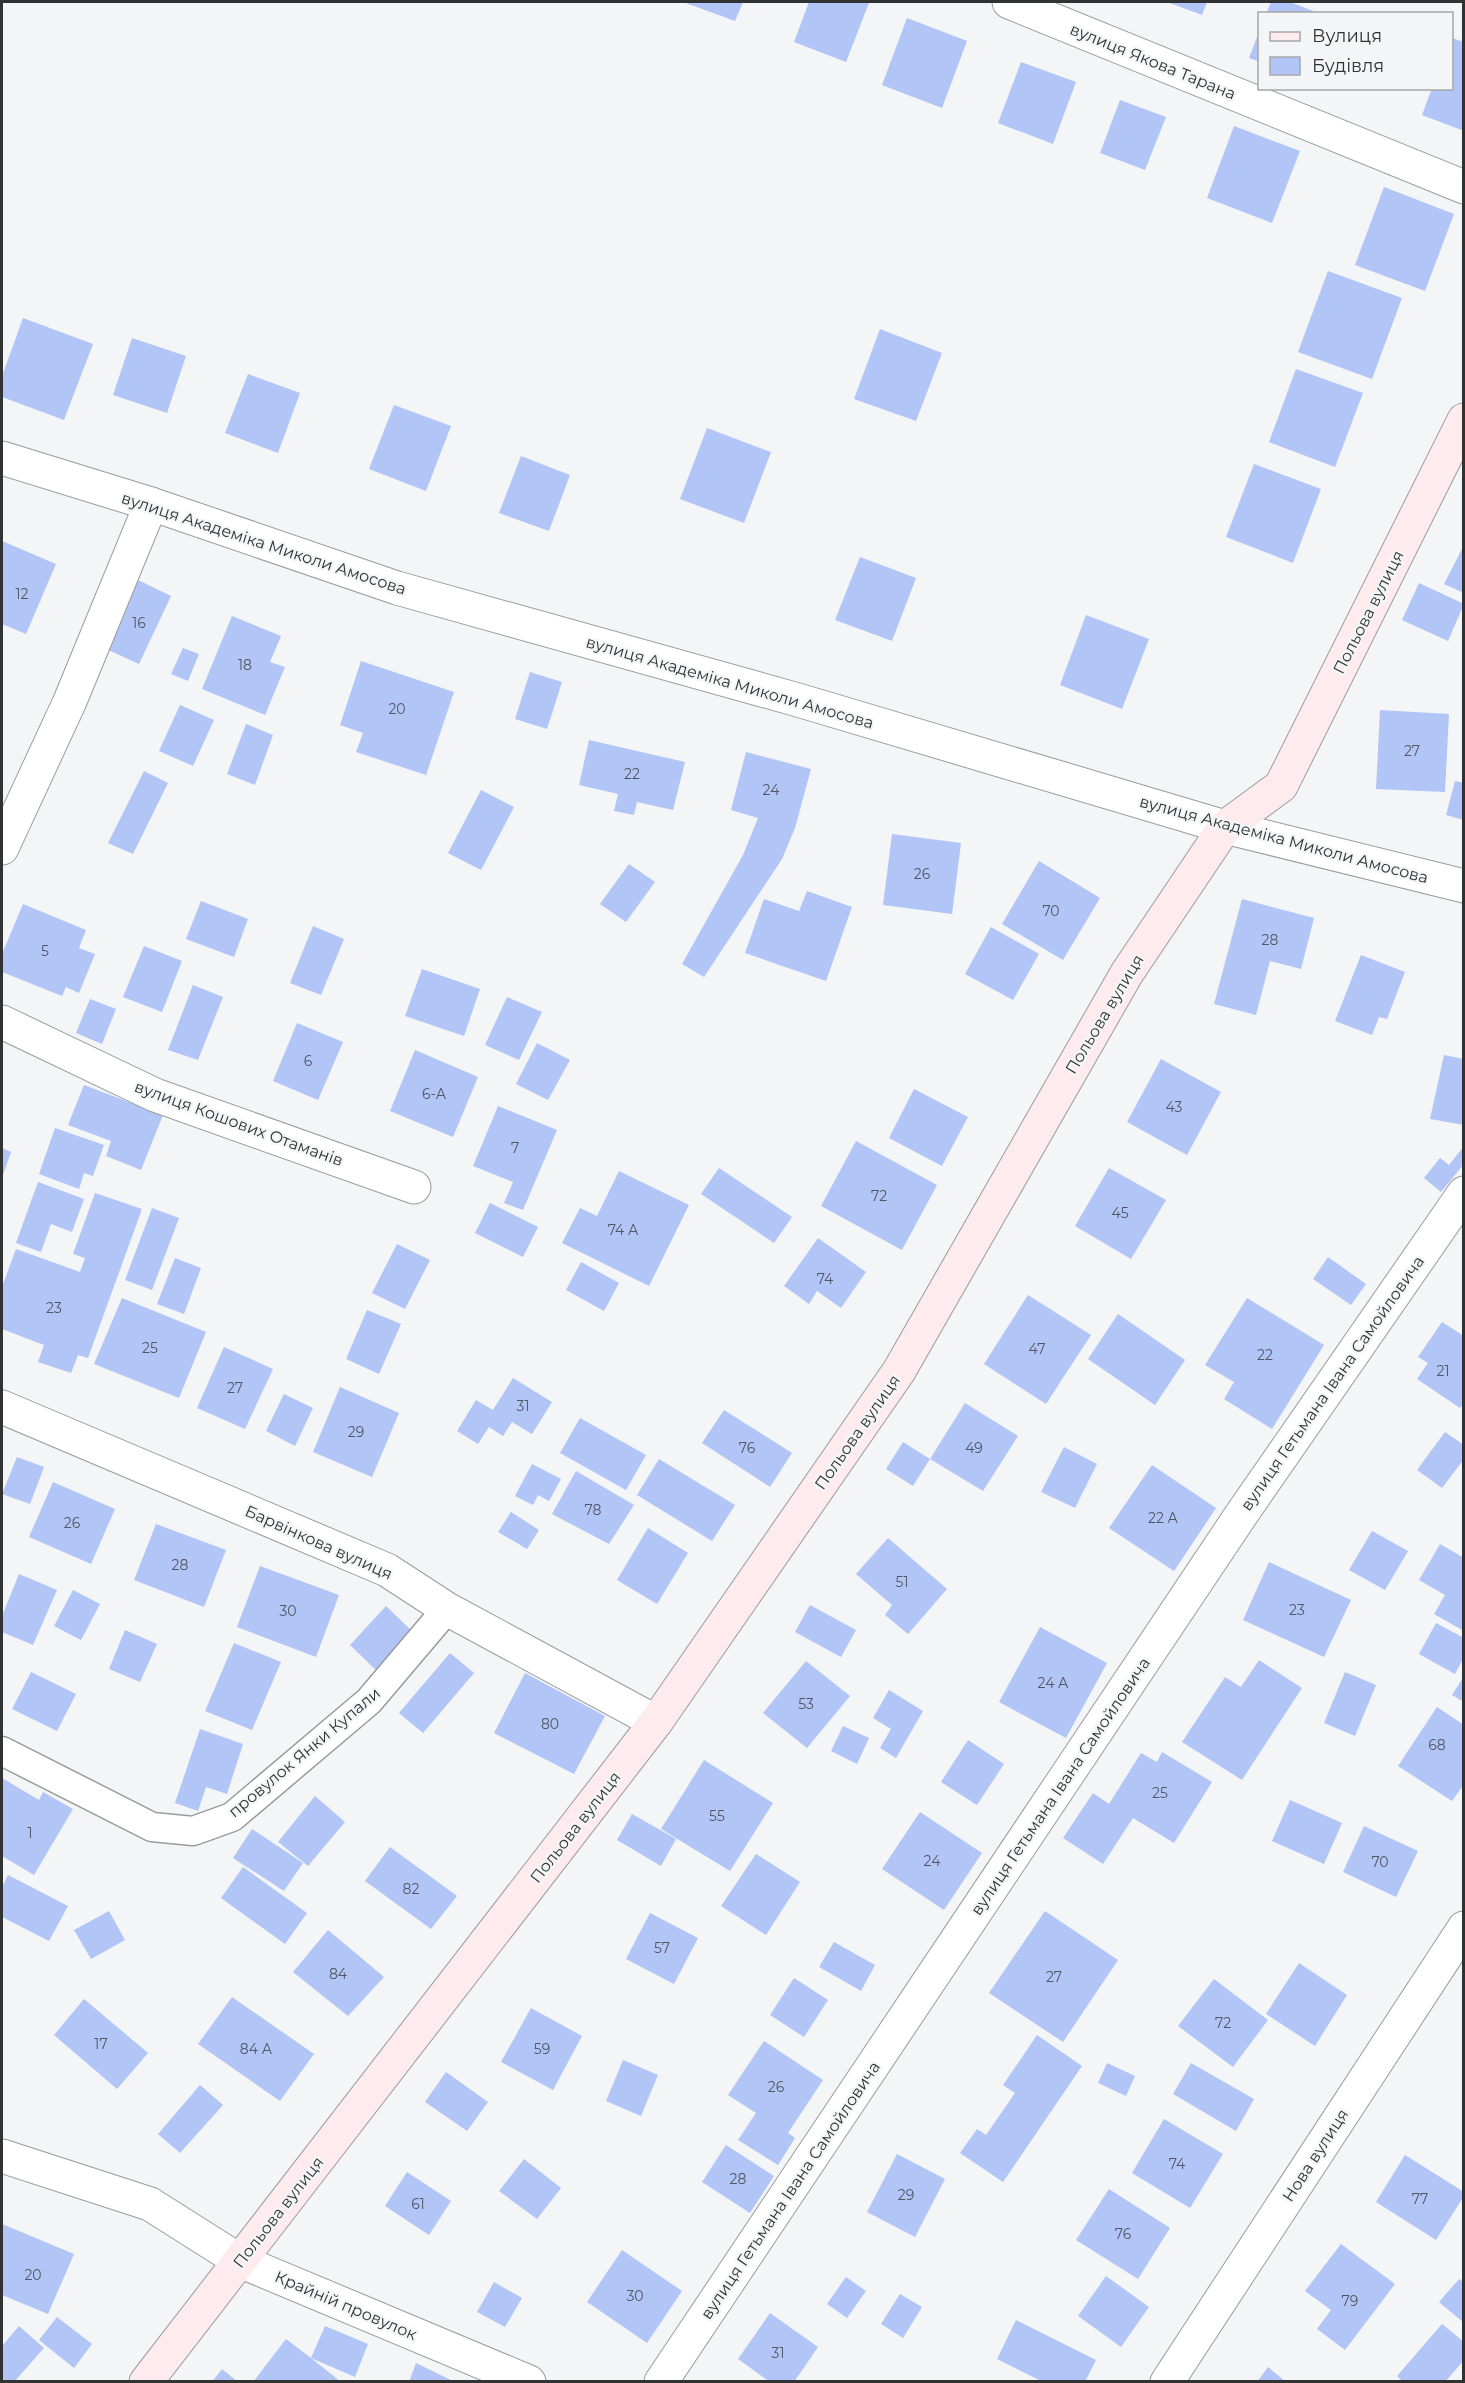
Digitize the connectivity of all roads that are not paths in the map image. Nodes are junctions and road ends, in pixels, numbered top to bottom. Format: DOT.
graph roads {
  1 [pos="1009,2"];
  2 [pos="1464,187"];
  3 [pos="1464,420"];
  4 [pos="2,458"];
  5 [pos="151,504"];
  6 [pos="1225,827"];
  7 [pos="2,848"];
  8 [pos="1464,886"];
  9 [pos="2,1022"];
  10 [pos="414,1187"];
  11 [pos="1464,1192"];
  12 [pos="2,1407"];
  13 [pos="447,1609"];
  14 [pos="656,1722"];
  15 [pos="2,1751"];
  16 [pos="1464,1928"];
  17 [pos="2,2156"];
  18 [pos="240,2261"];
  19 [pos="146,2382"];
  20 [pos="529,2382"];
  21 [pos="661,2382"];
  22 [pos="1167,2382"];
  1 -- 2 [label="street, вулиця Якова Тарана"];
  3 -- 6 [label="street, Польова вулиця"];
  4 -- 5 [label="street, вулиця Академіка Миколи Амосова"];
  5 -- 6 [label="street, вулиця Академіка Миколи Амосова"];
  5 -- 7 [label="street"];
  6 -- 8 [label="street, вулиця Академіка Миколи Амосова"];
  6 -- 14 [label="street, Польова вулиця"];
  9 -- 10 [label="street, вулиця Кошових Отаманів"];
  11 -- 21 [label="street, вулиця Гетьмана Івана Самойловича"];
  12 -- 13 [label="street, Барвінкова вулиця"];
  13 -- 14 [label="street, Барвінкова вулиця"];
  13 -- 15 [label="lane, провулок Янки Купали"];
  14 -- 18 [label="street, Польова вулиця"];
  16 -- 22 [label="street, Нова вулиця"];
  17 -- 18 [label="street, Крайній провулок"];
  18 -- 19 [label="street, Польова вулиця"];
  18 -- 20 [label="street, Крайній провулок"];
}
